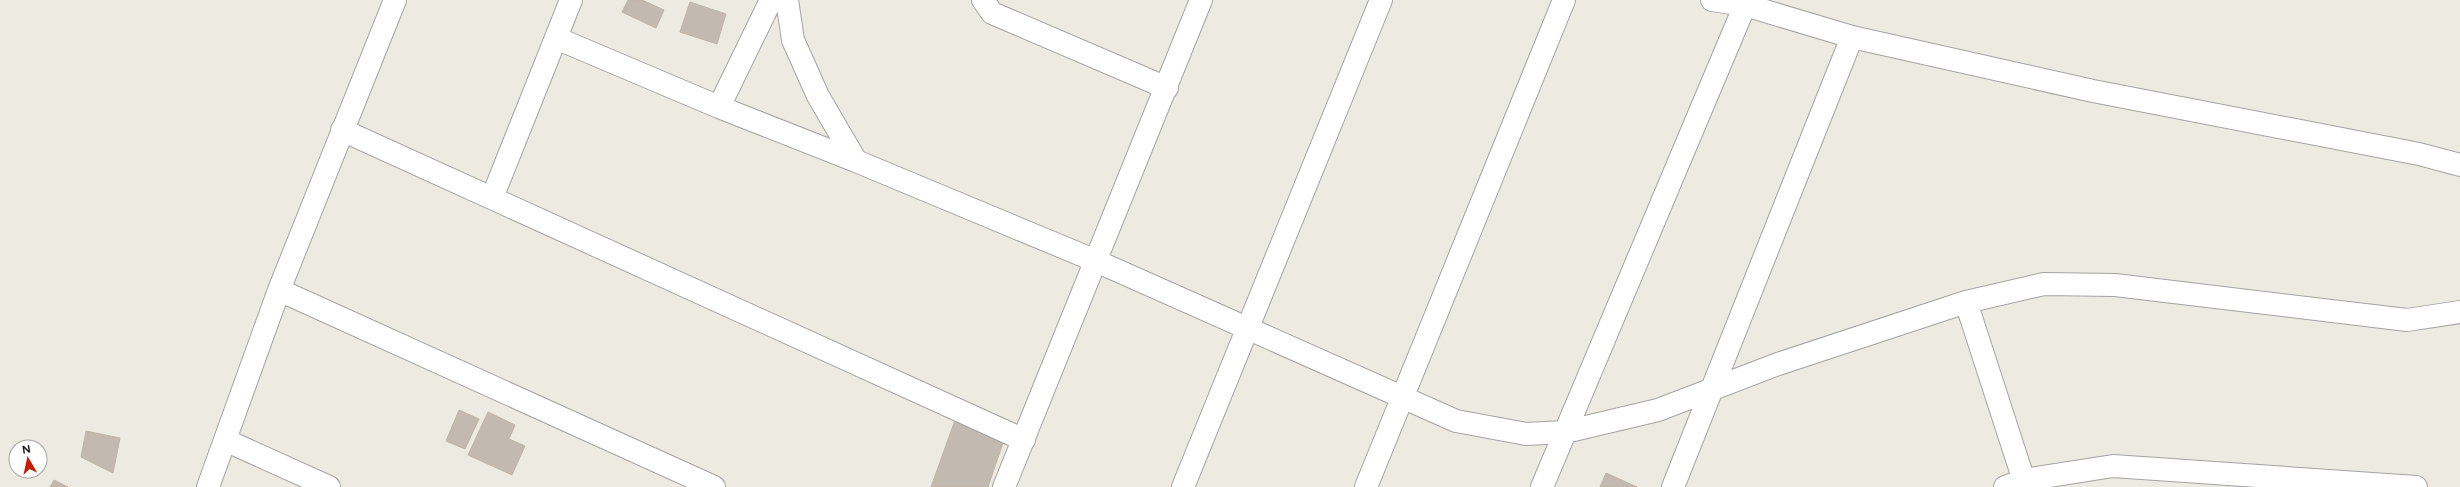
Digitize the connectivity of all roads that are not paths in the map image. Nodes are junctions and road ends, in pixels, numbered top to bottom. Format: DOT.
graph roads {
  1 [pos="395,0"];
  2 [pos="571,0"];
  3 [pos="771,0"];
  4 [pos="788,0"];
  5 [pos="983,0"];
  6 [pos="1201,0"];
  7 [pos="1380,0"];
  8 [pos="1564,0"];
  9 [pos="1712,0"];
  10 [pos="1745,5"];
  11 [pos="1852,37"];
  12 [pos="556,38"];
  13 [pos="1167,88"];
  14 [pos="719,107"];
  15 [pos="342,130"];
  16 [pos="856,161"];
  17 [pos="2460,165"];
  18 [pos="492,198"];
  19 [pos="1096,261"];
  20 [pos="279,290"];
  21 [pos="1966,302"];
  22 [pos="2460,312"];
  23 [pos="1247,329"];
  24 [pos="1712,389"];
  25 [pos="1403,396"];
  26 [pos="1565,432"];
  27 [pos="225,440"];
  28 [pos="1024,440"];
  29 [pos="2196,480"];
  30 [pos="2019,485"];
  31 [pos="208,487"];
  32 [pos="329,487"];
  33 [pos="714,487"];
  34 [pos="1004,487"];
  35 [pos="1183,487"];
  36 [pos="1366,487"];
  37 [pos="1542,487"];
  38 [pos="1673,487"];
  39 [pos="2416,487"];
  1 -- 15 [label="street"];
  2 -- 12 [label="street"];
  3 -- 14 [label="street"];
  4 -- 16 [label="street"];
  5 -- 13 [label="street"];
  6 -- 13 [label="street"];
  7 -- 23 [label="street"];
  8 -- 25 [label="street"];
  9 -- 10 [label="street"];
  10 -- 11 [label="street"];
  10 -- 26 [label="street"];
  11 -- 17 [label="street"];
  11 -- 24 [label="street"];
  12 -- 14 [label="street"];
  12 -- 18 [label="street"];
  13 -- 19 [label="street"];
  14 -- 16 [label="street"];
  15 -- 18 [label="street"];
  15 -- 20 [label="street"];
  16 -- 19 [label="street"];
  18 -- 28 [label="street"];
  19 -- 23 [label="street"];
  19 -- 28 [label="street"];
  20 -- 27 [label="street"];
  20 -- 33 [label="street"];
  21 -- 22 [label="street"];
  21 -- 24 [label="street"];
  21 -- 30 [label="street"];
  23 -- 25 [label="street"];
  23 -- 35 [label="street"];
  24 -- 26 [label="street"];
  24 -- 38 [label="street"];
  25 -- 26 [label="street"];
  25 -- 36 [label="street"];
  26 -- 37 [label="street"];
  27 -- 31 [label="street"];
  27 -- 32 [label="street"];
  28 -- 34 [label="street"];
  29 -- 30 [label="street"];
  29 -- 39 [label="street"];
}
